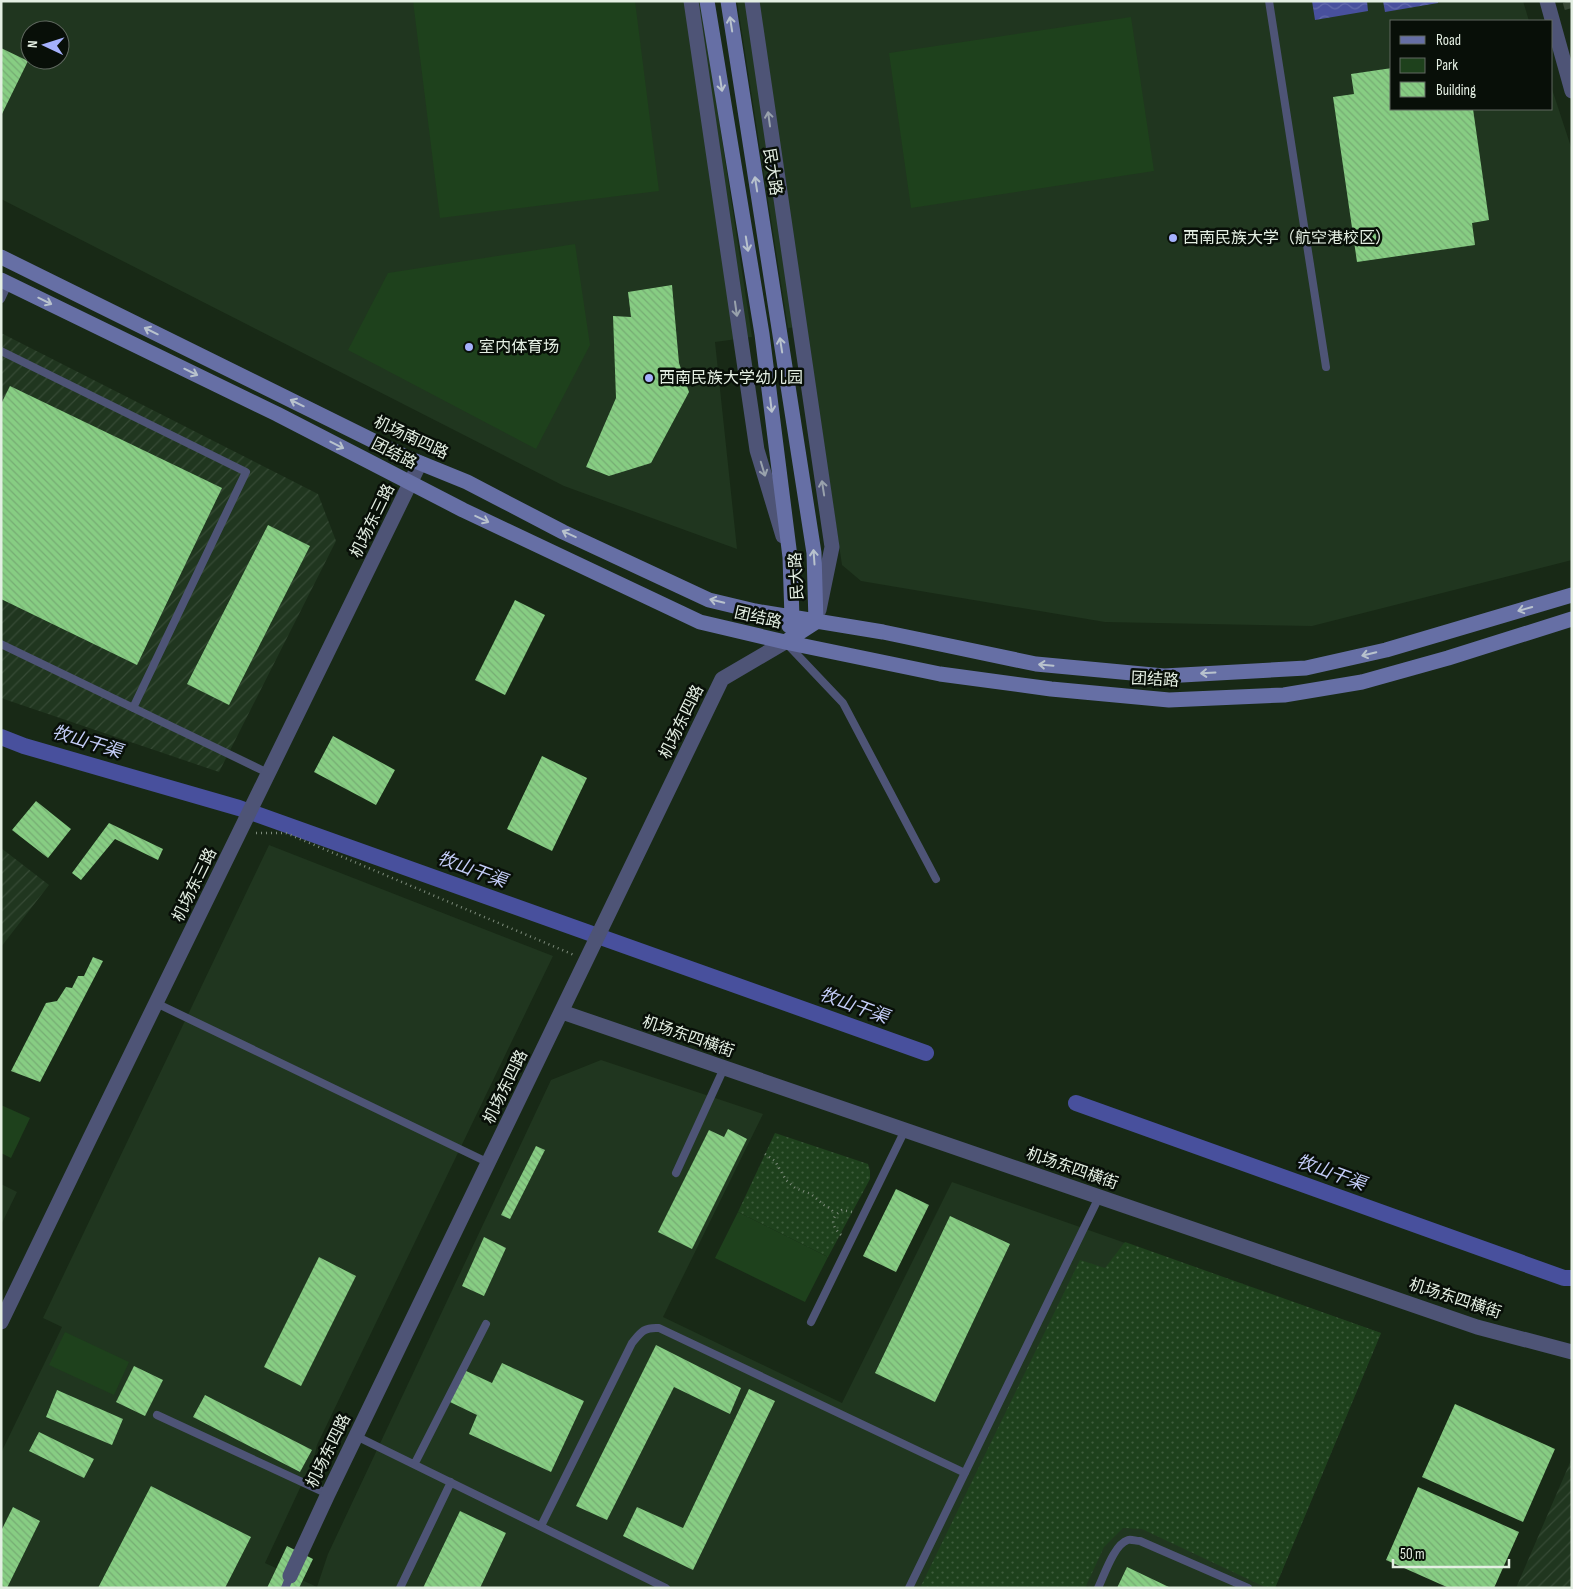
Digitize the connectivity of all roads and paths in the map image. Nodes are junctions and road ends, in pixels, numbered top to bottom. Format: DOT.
graph roads {
  1 [pos="691,1"];
  2 [pos="707,1"];
  3 [pos="728,1"];
  4 [pos="752,1"];
  5 [pos="1269,1"];
  6 [pos="1547,1"];
  7 [pos="1552,20"];
  8 [pos="1553,22"];
  9 [pos="1572,90"];
  10 [pos="1,257"];
  11 [pos="5,282"];
  12 [pos="1,299"];
  13 [pos="1,351"];
  14 [pos="1326,367"];
  15 [pos="420,463"];
  16 [pos="411,483"];
  17 [pos="790,557"];
  18 [pos="1572,595"];
  19 [pos="792,618"];
  20 [pos="1572,619"];
  21 [pos="816,622"];
  22 [pos="785,642"];
  23 [pos="1,644"];
  24 [pos="133,708"];
  25 [pos="268,773"];
  26 [pos="240,833"];
  27 [pos="936,879"];
  28 [pos="587,959"];
  29 [pos="156,1002"];
  30 [pos="562,1012"];
  31 [pos="724,1068"];
  32 [pos="905,1130"];
  33 [pos="765,1154"];
  34 [pos="489,1163"];
  35 [pos="676,1173"];
  36 [pos="1099,1197"];
  37 [pos="835,1214"];
  38 [pos="862,1216"];
  39 [pos="850,1241"];
  40 [pos="1,1322"];
  41 [pos="811,1322"];
  42 [pos="486,1324"];
  43 [pos="1572,1352"];
  44 [pos="157,1415"];
  45 [pos="356,1436"];
  46 [pos="415,1464"];
  47 [pos="965,1473"];
  48 [pos="452,1482"];
  49 [pos="328,1494"];
  50 [pos="541,1526"];
  51 [pos="288,1582"];
  52 [pos="400,1588"];
  53 [pos="666,1588"];
  54 [pos="909,1588"];
  55 [pos="1098,1588"];
  56 [pos="1248,1588"];
  1 -- 17 [label="street, one-way"];
  2 -- 17 [label="main road, 民大路, one-way"];
  21 -- 3 [label="main road, 民大路, one-way"];
  21 -- 4 [label="street, one-way"];
  5 -- 14 [label="lane"];
  6 -- 7 [label="street"];
  8 -- 9 [label="street"];
  15 -- 10 [label="main road, 机场南四路, one-way"];
  11 -- 12 [label="lane"];
  11 -- 16 [label="main road, 团结路, one-way"];
  13 -- 24 [label="lane"];
  15 -- 16 [label="street, 机场东三路"];
  19 -- 15 [label="main road, 机场南四路, one-way"];
  16 -- 22 [label="main road, 团结路, one-way"];
  16 -- 25 [label="street, 机场东三路"];
  17 -- 19 [label="main road, 民大路"];
  18 -- 21 [label="main road, 团结路, one-way"];
  19 -- 21 [label="main road, 机场南四路"];
  19 -- 22 [label="main road, 民大路"];
  20 -- 22 [label="main road, 团结路"];
  21 -- 22 [label="main road, 民大路"];
  22 -- 27 [label="lane"];
  22 -- 28 [label="street, 机场东四路"];
  23 -- 24 [label="lane"];
  24 -- 25 [label="lane"];
  25 -- 26 [label="street, 机场东三路"];
  26 -- 28 [label="path"];
  26 -- 29 [label="street, 机场东三路"];
  28 -- 30 [label="street, 机场东四路"];
  29 -- 34 [label="lane"];
  29 -- 40 [label="street, 机场东三路"];
  30 -- 31 [label="street, 机场东四横街"];
  30 -- 34 [label="street, 机场东四路"];
  31 -- 32 [label="street, 机场东四横街"];
  31 -- 35 [label="lane"];
  32 -- 36 [label="street, 机场东四横街"];
  32 -- 38 [label="lane"];
  33 -- 37 [label="path"];
  34 -- 45 [label="street, 机场东四路"];
  36 -- 43 [label="street, 机场东四横街"];
  36 -- 47 [label="lane"];
  37 -- 38 [label="path"];
  37 -- 39 [label="path"];
  38 -- 39 [label="lane"];
  39 -- 41 [label="lane"];
  42 -- 46 [label="lane"];
  44 -- 49 [label="lane"];
  45 -- 46 [label="lane"];
  45 -- 49 [label="street, 机场东四路"];
  46 -- 48 [label="lane"];
  47 -- 50 [label="lane"];
  47 -- 54 [label="lane"];
  48 -- 50 [label="lane"];
  48 -- 52 [label="lane"];
  49 -- 51 [label="street, 机场东四路"];
  50 -- 53 [label="lane"];
  55 -- 56 [label="lane"];
}
